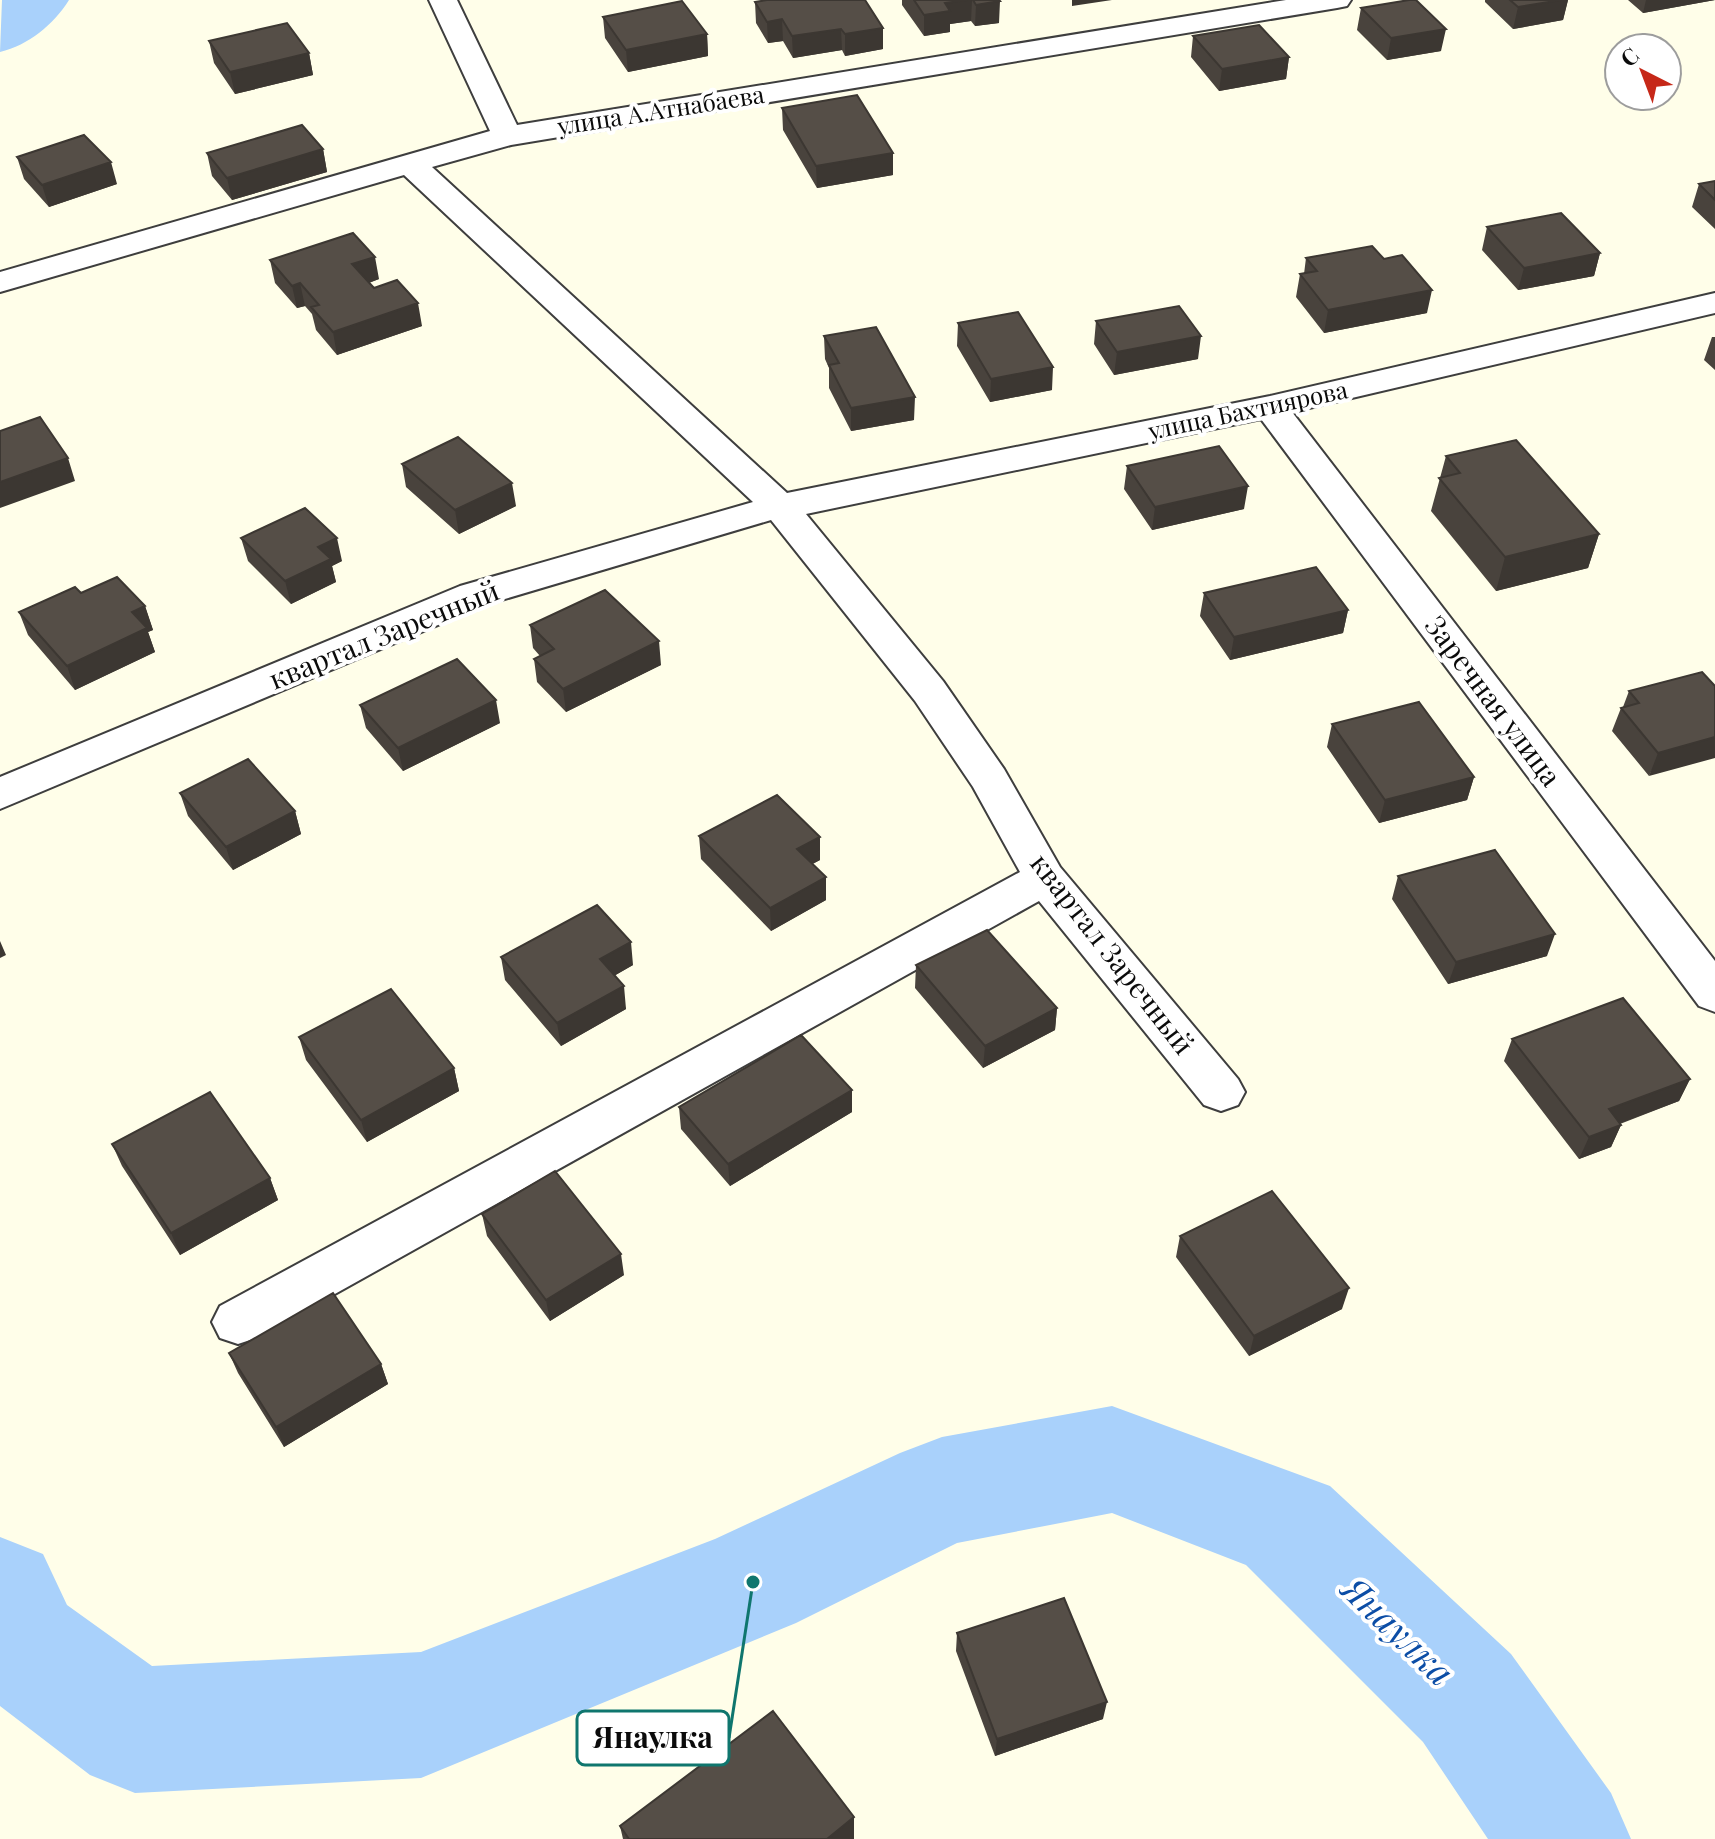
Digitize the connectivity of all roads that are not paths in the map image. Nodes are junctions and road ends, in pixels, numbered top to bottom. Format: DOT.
graph roads {
  1 [pos="443,0"];
  2 [pos="1337,0"];
  3 [pos="507,136"];
  4 [pos="410,164"];
  5 [pos="0,282"];
  6 [pos="1715,303"];
  7 [pos="1270,407"];
  8 [pos="779,506"];
  9 [pos="0,794"];
  10 [pos="1045,878"];
  11 [pos="1715,994"];
  12 [pos="1221,1092"];
  13 [pos="238,1322"];
  1 -- 3 [label="street"];
  2 -- 3 [label="street, улица А.Атнабаева"];
  3 -- 4 [label="street, улица А.Атнабаева"];
  4 -- 5 [label="street, улица А.Атнабаева"];
  4 -- 8 [label="street, квартал Заречный"];
  6 -- 7 [label="street, улица Бахтиярова"];
  7 -- 8 [label="street, улица Бахтиярова"];
  7 -- 11 [label="street, Заречная улица"];
  8 -- 9 [label="street, квартал Заречный"];
  8 -- 10 [label="street, квартал Заречный"];
  10 -- 12 [label="street, квартал Заречный"];
  10 -- 13 [label="street"];
}
